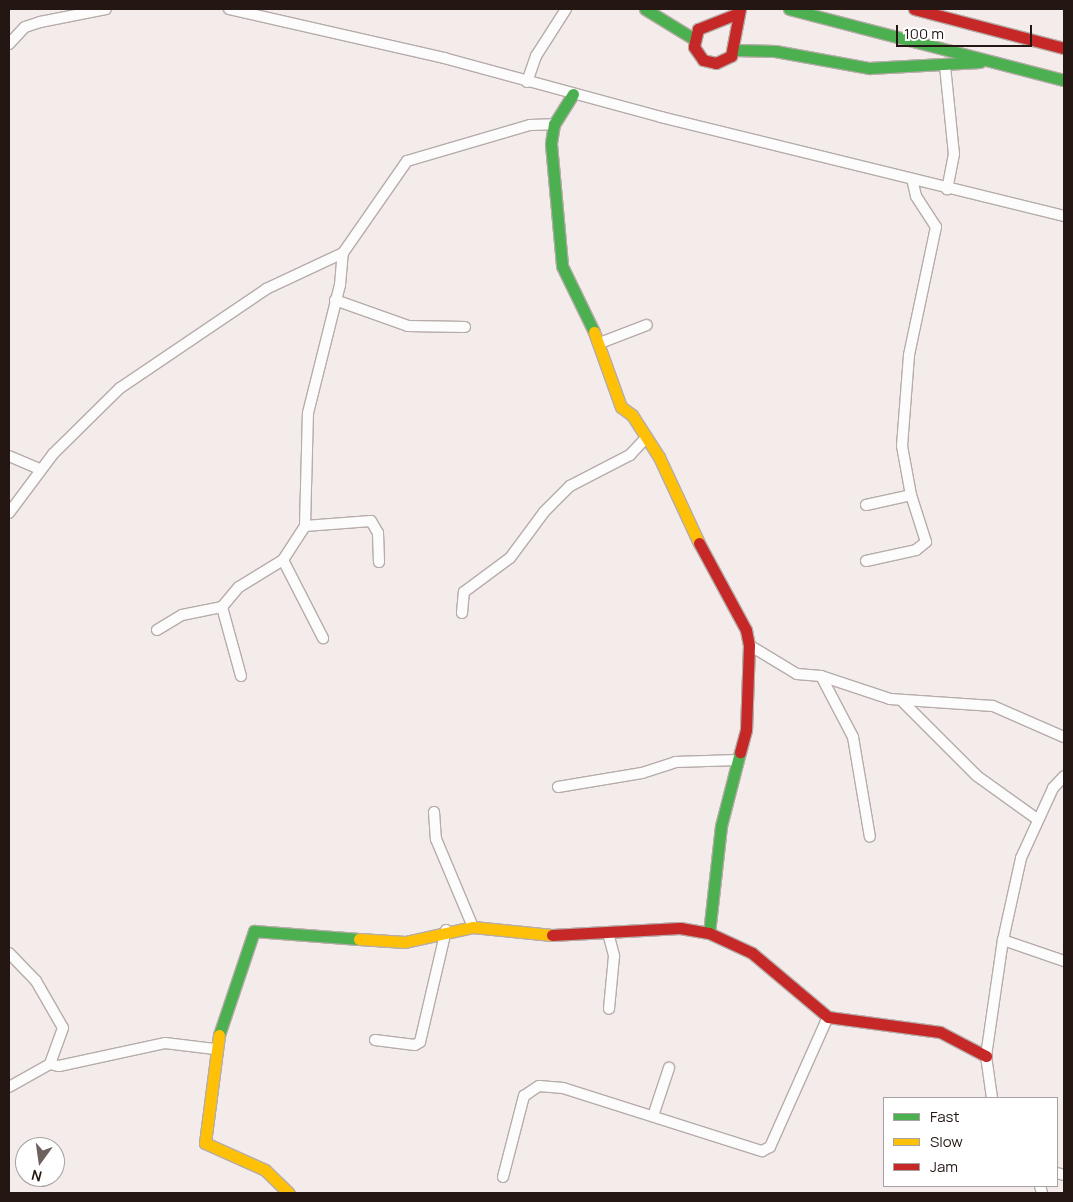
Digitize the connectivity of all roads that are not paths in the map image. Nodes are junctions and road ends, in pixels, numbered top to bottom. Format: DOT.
graph roads {
  1 [pos="106,9"];
  2 [pos="229,9"];
  3 [pos="566,9"];
  4 [pos="645,9"];
  5 [pos="789,9"];
  6 [pos="914,9"];
  7 [pos="957,9"];
  8 [pos="244,10"];
  9 [pos="738,11"];
  10 [pos="981,26"];
  11 [pos="694,40"];
  12 [pos="9,44"];
  13 [pos="1064,48"];
  14 [pos="734,50"];
  15 [pos="990,60"];
  16 [pos="945,66"];
  17 [pos="1064,80"];
  18 [pos="527,82"];
  19 [pos="573,94"];
  20 [pos="554,124"];
  21 [pos="912,179"];
  22 [pos="947,189"];
  23 [pos="1064,216"];
  24 [pos="343,253"];
  25 [pos="335,300"];
  26 [pos="647,325"];
  27 [pos="465,327"];
  28 [pos="600,343"];
  29 [pos="645,439"];
  30 [pos="9,456"];
  31 [pos="40,469"];
  32 [pos="911,495"];
  33 [pos="866,506"];
  34 [pos="9,513"];
  35 [pos="305,526"];
  36 [pos="283,560"];
  37 [pos="866,561"];
  38 [pos="379,562"];
  39 [pos="222,607"];
  40 [pos="462,613"];
  41 [pos="157,630"];
  42 [pos="323,638"];
  43 [pos="749,645"];
  44 [pos="241,676"];
  45 [pos="822,676"];
  46 [pos="901,700"];
  47 [pos="1064,737"];
  48 [pos="738,760"];
  49 [pos="1064,776"];
  50 [pos="558,787"];
  51 [pos="434,812"];
  52 [pos="1037,819"];
  53 [pos="870,836"];
  54 [pos="473,927"];
  55 [pos="446,930"];
  56 [pos="608,933"];
  57 [pos="709,933"];
  58 [pos="1002,940"];
  59 [pos="9,953"];
  60 [pos="1064,961"];
  61 [pos="609,1009"];
  62 [pos="828,1017"];
  63 [pos="375,1040"];
  64 [pos="215,1049"];
  65 [pos="986,1056"];
  66 [pos="50,1064"];
  67 [pos="669,1068"];
  68 [pos="9,1087"];
  69 [pos="992,1097"];
  70 [pos="653,1116"];
  71 [pos="503,1177"];
  72 [pos="289,1193"];
  1 -- 12 [label="street"];
  2 -- 8 [label="street"];
  3 -- 18 [label="street"];
  4 -- 11 [label="main road"];
  5 -- 15 [label="main road"];
  6 -- 10 [label="main road"];
  7 -- 10 [label="main road"];
  8 -- 18 [label="street"];
  9 -- 11 [label="main road"];
  9 -- 14 [label="main road"];
  10 -- 13 [label="main road"];
  11 -- 14 [label="main road"];
  14 -- 16 [label="main road"];
  15 -- 16 [label="main road"];
  15 -- 17 [label="main road"];
  16 -- 22 [label="street"];
  18 -- 19 [label="street"];
  19 -- 20 [label="main road"];
  19 -- 21 [label="street"];
  20 -- 24 [label="street"];
  20 -- 28 [label="main road"];
  21 -- 22 [label="street"];
  21 -- 32 [label="street"];
  22 -- 23 [label="street"];
  24 -- 25 [label="street"];
  24 -- 31 [label="street"];
  25 -- 27 [label="street"];
  25 -- 35 [label="street"];
  26 -- 28 [label="street"];
  28 -- 29 [label="main road"];
  29 -- 40 [label="street"];
  29 -- 43 [label="main road"];
  30 -- 31 [label="street"];
  31 -- 34 [label="street"];
  32 -- 33 [label="street"];
  32 -- 37 [label="street"];
  35 -- 36 [label="street"];
  35 -- 38 [label="street"];
  36 -- 39 [label="street"];
  36 -- 42 [label="street"];
  39 -- 41 [label="street"];
  39 -- 44 [label="street"];
  43 -- 45 [label="street"];
  43 -- 48 [label="main road"];
  45 -- 46 [label="street"];
  45 -- 53 [label="street"];
  46 -- 47 [label="street"];
  46 -- 52 [label="street"];
  48 -- 50 [label="street"];
  48 -- 57 [label="main road"];
  49 -- 52 [label="street"];
  51 -- 54 [label="street"];
  52 -- 58 [label="street"];
  54 -- 55 [label="main road"];
  54 -- 56 [label="main road"];
  55 -- 63 [label="street"];
  55 -- 64 [label="main road"];
  56 -- 57 [label="main road"];
  56 -- 61 [label="street"];
  57 -- 62 [label="main road"];
  58 -- 60 [label="street"];
  58 -- 65 [label="street"];
  59 -- 66 [label="street"];
  62 -- 65 [label="main road"];
  62 -- 70 [label="street"];
  64 -- 66 [label="street"];
  64 -- 72 [label="main road"];
  65 -- 69 [label="street"];
  66 -- 68 [label="street"];
  67 -- 70 [label="street"];
  70 -- 71 [label="street"];
}
